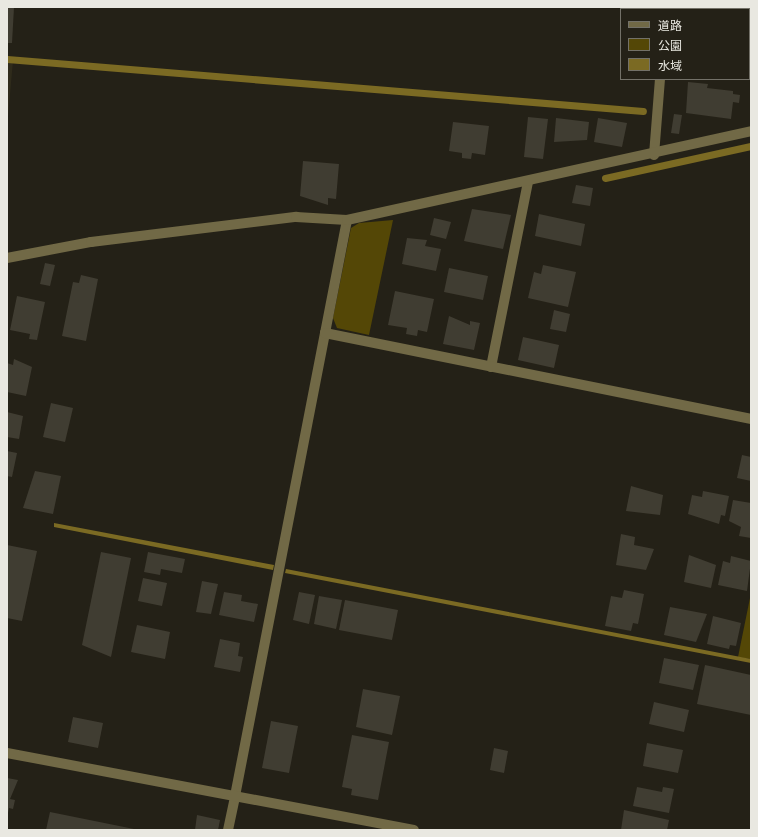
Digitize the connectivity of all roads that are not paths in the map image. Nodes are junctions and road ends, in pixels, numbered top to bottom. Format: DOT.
graph roads {
  1 [pos="660,80"];
  2 [pos="751,130"];
  3 [pos="654,155"];
  4 [pos="528,182"];
  5 [pos="347,220"];
  6 [pos="7,258"];
  7 [pos="325,333"];
  8 [pos="491,367"];
  9 [pos="751,419"];
  10 [pos="7,753"];
  11 [pos="235,796"];
  12 [pos="228,830"];
  13 [pos="409,830"];
  1 -- 3 [label="street"];
  2 -- 3 [label="street"];
  3 -- 4 [label="street"];
  4 -- 5 [label="street"];
  4 -- 8 [label="street"];
  5 -- 6 [label="street"];
  5 -- 7 [label="street"];
  7 -- 8 [label="street"];
  7 -- 11 [label="street"];
  8 -- 9 [label="street"];
  10 -- 11 [label="street"];
  11 -- 12 [label="street"];
  11 -- 13 [label="street"];
}
